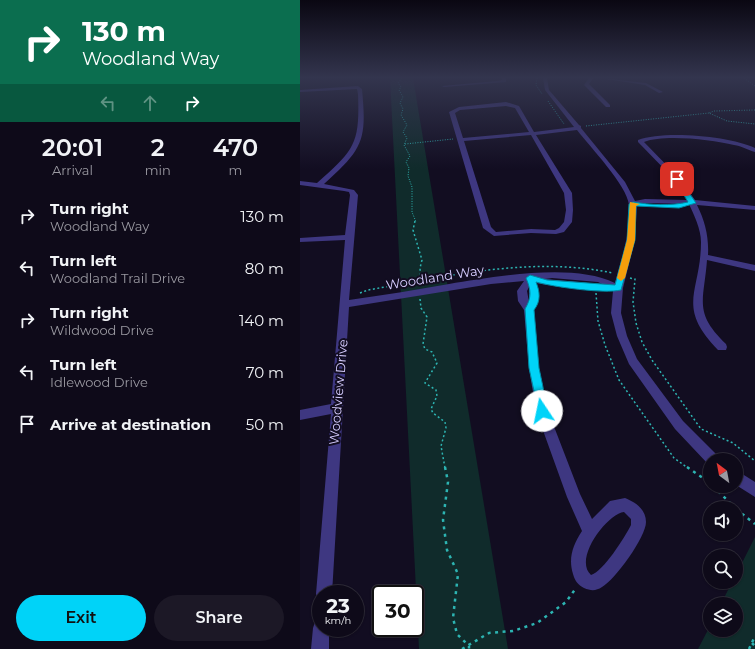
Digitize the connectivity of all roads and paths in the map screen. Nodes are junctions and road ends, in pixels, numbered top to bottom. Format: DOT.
graph roads {
  1 [pos="359,108"];
  2 [pos="403,108"];
  3 [pos="471,108"];
  4 [pos="518,108"];
  5 [pos="563,108"];
  6 [pos="755,110"];
  7 [pos="709,114"];
  8 [pos="755,124"];
  9 [pos="577,126"];
  10 [pos="532,132"];
  11 [pos="460,139"];
  12 [pos="405,144"];
  13 [pos="755,150"];
  14 [pos="300,183"];
  15 [pos="319,185"];
  16 [pos="692,203"];
  17 [pos="633,204"];
  18 [pos="755,208"];
  19 [pos="349,237"];
  20 [pos="300,240"];
  21 [pos="704,257"];
  22 [pos="755,268"];
  23 [pos="622,276"];
  24 [pos="530,278"];
  25 [pos="422,282"];
  26 [pos="599,288"];
  27 [pos="618,288"];
  28 [pos="422,292"];
  29 [pos="345,304"];
  30 [pos="722,347"];
  31 [pos="336,408"];
  32 [pos="300,415"];
  33 [pos="706,453"];
  34 [pos="755,462"];
  35 [pos="703,478"];
  36 [pos="743,481"];
  37 [pos="755,490"];
  38 [pos="720,493"];
  39 [pos="729,501"];
  40 [pos="743,514"];
  41 [pos="755,524"];
  42 [pos="590,532"];
  43 [pos="583,578"];
  44 [pos="325,585"];
  45 [pos="755,636"];
  46 [pos="321,637"];
  47 [pos="752,643"];
  48 [pos="755,646"];
  49 [pos="469,647"];
  50 [pos="320,649"];
  51 [pos="462,649"];
  52 [pos="749,649"];
  1 -- 15 [label="street"];
  2 -- 12 [label="path"];
  3 -- 11 [label="street"];
  4 -- 10 [label="street"];
  5 -- 9 [label="street"];
  6 -- 7 [label="path"];
  7 -- 8 [label="path"];
  7 -- 9 [label="path"];
  9 -- 10 [label="street"];
  9 -- 17 [label="street"];
  10 -- 11 [label="street"];
  10 -- 11 [label="street"];
  11 -- 12 [label="path"];
  12 -- 25 [label="path"];
  13 -- 16 [label="street"];
  14 -- 15 [label="street"];
  15 -- 19 [label="street, Woodview Drive"];
  16 -- 17 [label="street"];
  16 -- 18 [label="street"];
  16 -- 21 [label="street"];
  17 -- 23 [label="street"];
  19 -- 20 [label="street"];
  19 -- 29 [label="street, Woodview Drive"];
  21 -- 22 [label="street"];
  21 -- 30 [label="street"];
  23 -- 25 [label="path"];
  23 -- 27 [label="street"];
  23 -- 34 [label="path"];
  24 -- 26 [label="street, Woodland Way"];
  24 -- 27 [label="street, Woodland Way"];
  24 -- 28 [label="street, Woodland Way"];
  24 -- 42 [label="street"];
  25 -- 28 [label="path"];
  25 -- 29 [label="path"];
  26 -- 27 [label="street, Woodland Way"];
  26 -- 35 [label="path"];
  27 -- 33 [label="street"];
  28 -- 29 [label="street, Woodland Way"];
  28 -- 49 [label="path"];
  29 -- 31 [label="street, Woodview Drive"];
  31 -- 32 [label="street"];
  31 -- 44 [label="street, Woodview Drive"];
  36 -- 37 [label="street"];
  38 -- 39 [label="path"];
  40 -- 41 [label="path"];
  42 -- 43 [label="street"];
  42 -- 43 [label="street"];
  43 -- 49 [label="path"];
  45 -- 47 [label="path"];
  46 -- 50 [label="street"];
  47 -- 48 [label="path"];
  47 -- 52 [label="path"];
  49 -- 51 [label="path"];
}
